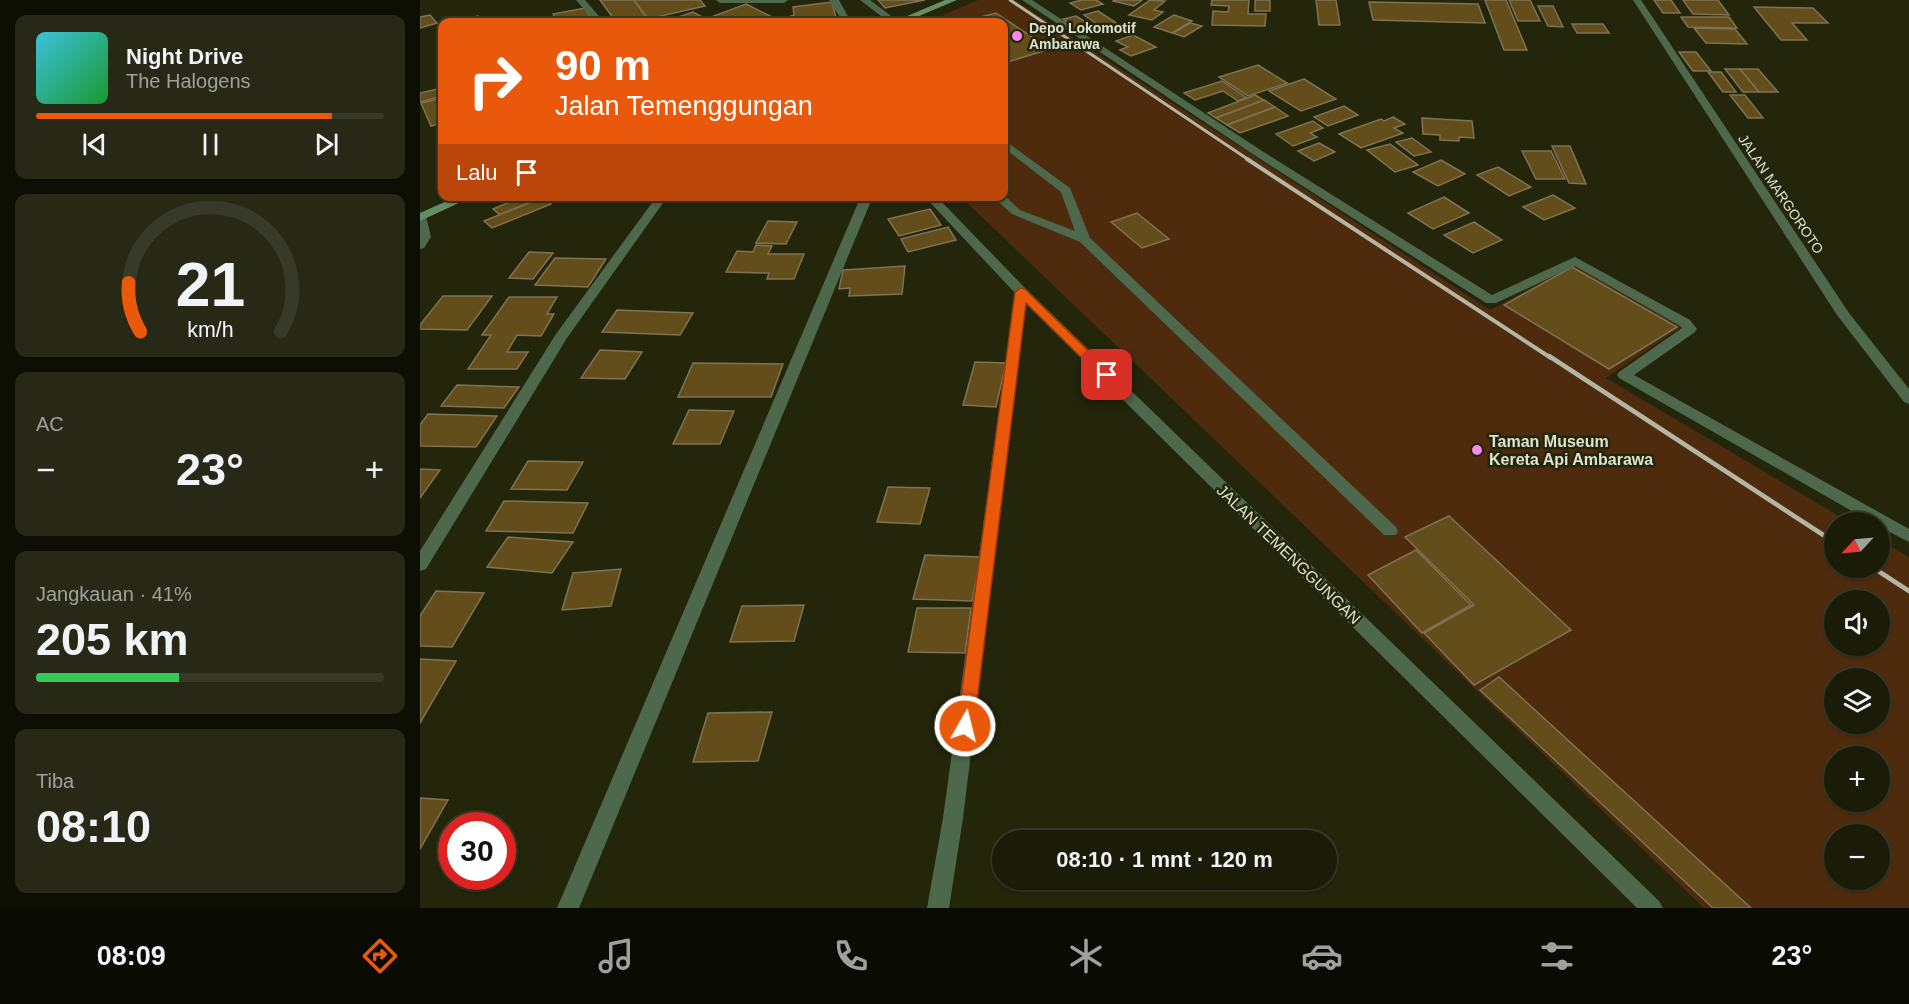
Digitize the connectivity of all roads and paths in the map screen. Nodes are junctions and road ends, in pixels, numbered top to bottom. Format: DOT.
graph roads {
  1 [pos="580,0"];
  2 [pos="720,0"];
  3 [pos="784,0"];
  4 [pos="833,0"];
  5 [pos="864,0"];
  6 [pos="953,0"];
  7 [pos="1026,0"];
  8 [pos="1637,0"];
  9 [pos="596,18"];
  10 [pos="843,18"];
  11 [pos="889,18"];
  12 [pos="908,18"];
  13 [pos="1008,145"];
  14 [pos="457,201"];
  15 [pos="659,201"];
  16 [pos="865,201"];
  17 [pos="934,201"];
  18 [pos="1004,201"];
  19 [pos="420,216"];
  20 [pos="1084,239"];
  21 [pos="420,245"];
  22 [pos="1021,292"];
  23 [pos="1909,399"];
  24 [pos="1390,531"];
  25 [pos="1909,536"];
  26 [pos="420,565"];
  27 [pos="568,908"];
  28 [pos="938,908"];
  29 [pos="1652,908"];
  1 -- 9 [label="street"];
  2 -- 3 [label="street"];
  4 -- 10 [label="street"];
  5 -- 11 [label="street"];
  6 -- 12 [label="main road"];
  7 -- 25 [label="street"];
  8 -- 23 [label="street, JALAN MARGOROTO"];
  13 -- 20 [label="street"];
  14 -- 19 [label="main road"];
  15 -- 26 [label="street"];
  16 -- 27 [label="street"];
  17 -- 22 [label="street, JALAN TEMENGGUNGAN"];
  18 -- 20 [label="street"];
  19 -- 21 [label="street"];
  20 -- 24 [label="street"];
  22 -- 28 [label="street"];
  22 -- 29 [label="street, JALAN TEMENGGUNGAN"];
}
